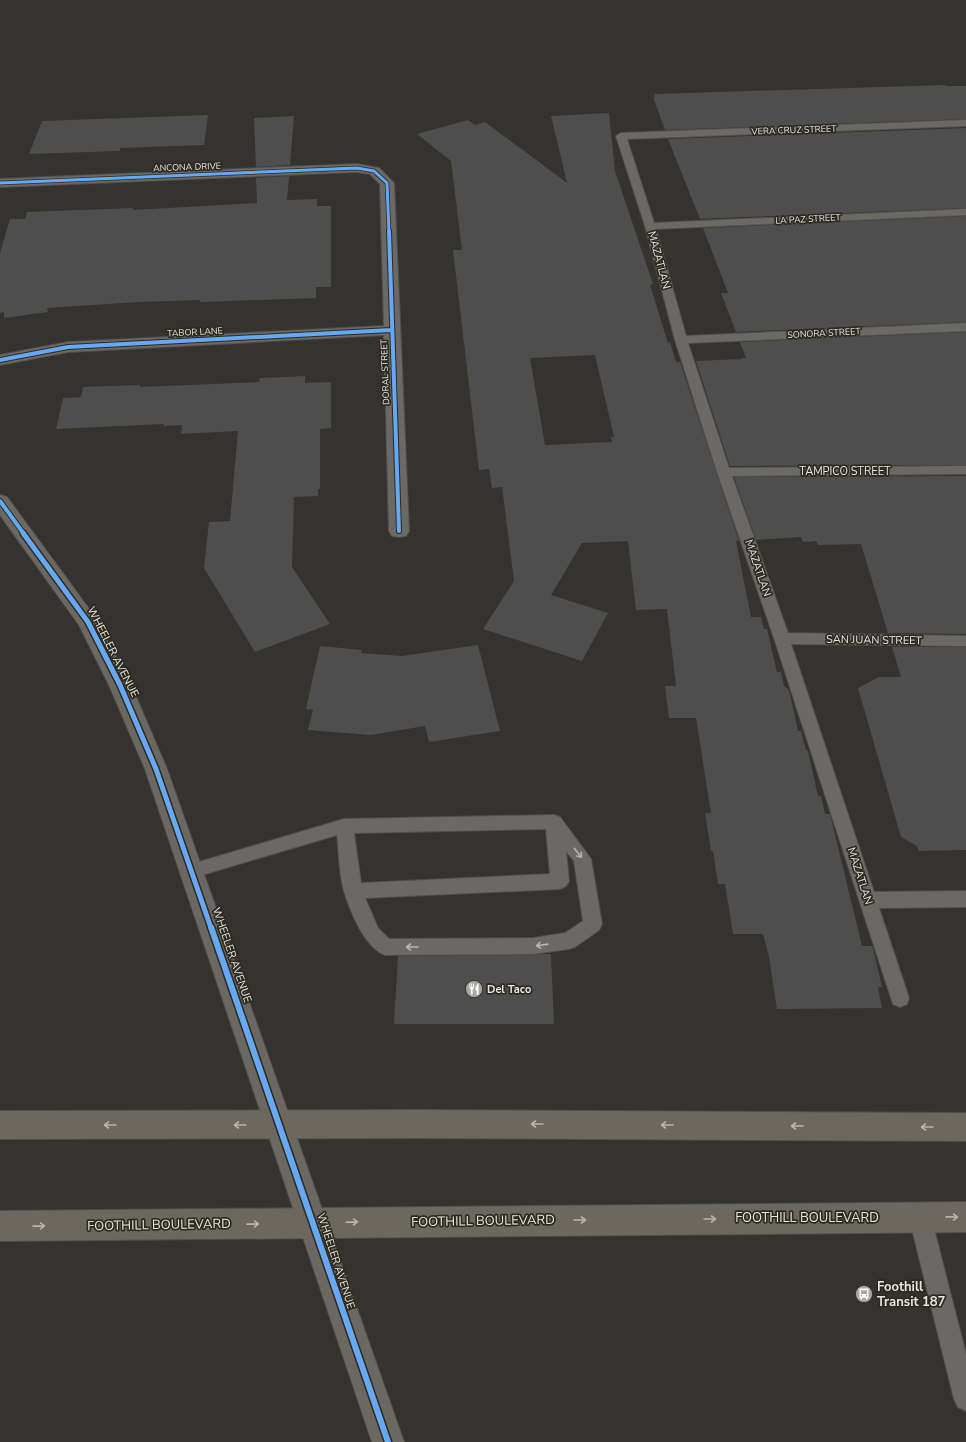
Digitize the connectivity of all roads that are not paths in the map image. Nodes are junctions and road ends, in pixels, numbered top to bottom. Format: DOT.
graph roads {
  1 [pos="966,123"];
  2 [pos="621,136"];
  3 [pos="374,171"];
  4 [pos="0,183"];
  5 [pos="966,212"];
  6 [pos="650,226"];
  7 [pos="966,327"];
  8 [pos="391,330"];
  9 [pos="681,340"];
  10 [pos="0,360"];
  11 [pos="966,470"];
  12 [pos="724,472"];
  13 [pos="0,501"];
  14 [pos="399,531"];
  15 [pos="782,638"];
  16 [pos="966,641"];
  17 [pos="554,822"];
  18 [pos="344,826"];
  19 [pos="192,871"];
  20 [pos="353,891"];
  21 [pos="966,899"];
  22 [pos="868,900"];
  23 [pos="900,998"];
  24 [pos="0,1125"];
  25 [pos="279,1125"];
  26 [pos="966,1127"];
  27 [pos="920,1217"];
  28 [pos="966,1218"];
  29 [pos="313,1223"];
  30 [pos="0,1226"];
  31 [pos="966,1399"];
  32 [pos="388,1442"];
  1 -- 2 [label="lane, VERA CRUZ STREET"];
  2 -- 6 [label="lane, MAZATLAN"];
  3 -- 4 [label="street, ANCONA DRIVE"];
  3 -- 8 [label="street, DORAL STREET"];
  5 -- 6 [label="lane, LA PAZ STREET"];
  6 -- 9 [label="lane, MAZATLAN"];
  7 -- 9 [label="lane, SONORA STREET"];
  8 -- 10 [label="street, TABOR LANE"];
  8 -- 14 [label="street, DORAL STREET"];
  9 -- 12 [label="lane, MAZATLAN"];
  11 -- 12 [label="lane, TAMPICO STREET"];
  12 -- 15 [label="lane, MAZATLAN"];
  13 -- 19 [label="main road, WHEELER AVENUE"];
  15 -- 16 [label="lane, SAN JUAN STREET"];
  15 -- 22 [label="lane, MAZATLAN"];
  17 -- 18 [label="lane"];
  17 -- 20 [label="lane"];
  17 -- 20 [label="lane, one-way"];
  18 -- 19 [label="lane"];
  18 -- 20 [label="lane"];
  19 -- 25 [label="main road, WHEELER AVENUE"];
  21 -- 22 [label="lane"];
  22 -- 23 [label="lane, MAZATLAN"];
  25 -- 24 [label="main road, one-way"];
  26 -- 25 [label="main road, one-way"];
  25 -- 29 [label="main road, WHEELER AVENUE"];
  27 -- 28 [label="main road, FOOTHILL BOULEVARD, one-way"];
  29 -- 27 [label="main road, FOOTHILL BOULEVARD, one-way"];
  27 -- 31 [label="lane"];
  30 -- 29 [label="main road, FOOTHILL BOULEVARD, one-way"];
  29 -- 32 [label="main road, WHEELER AVENUE"];
}
